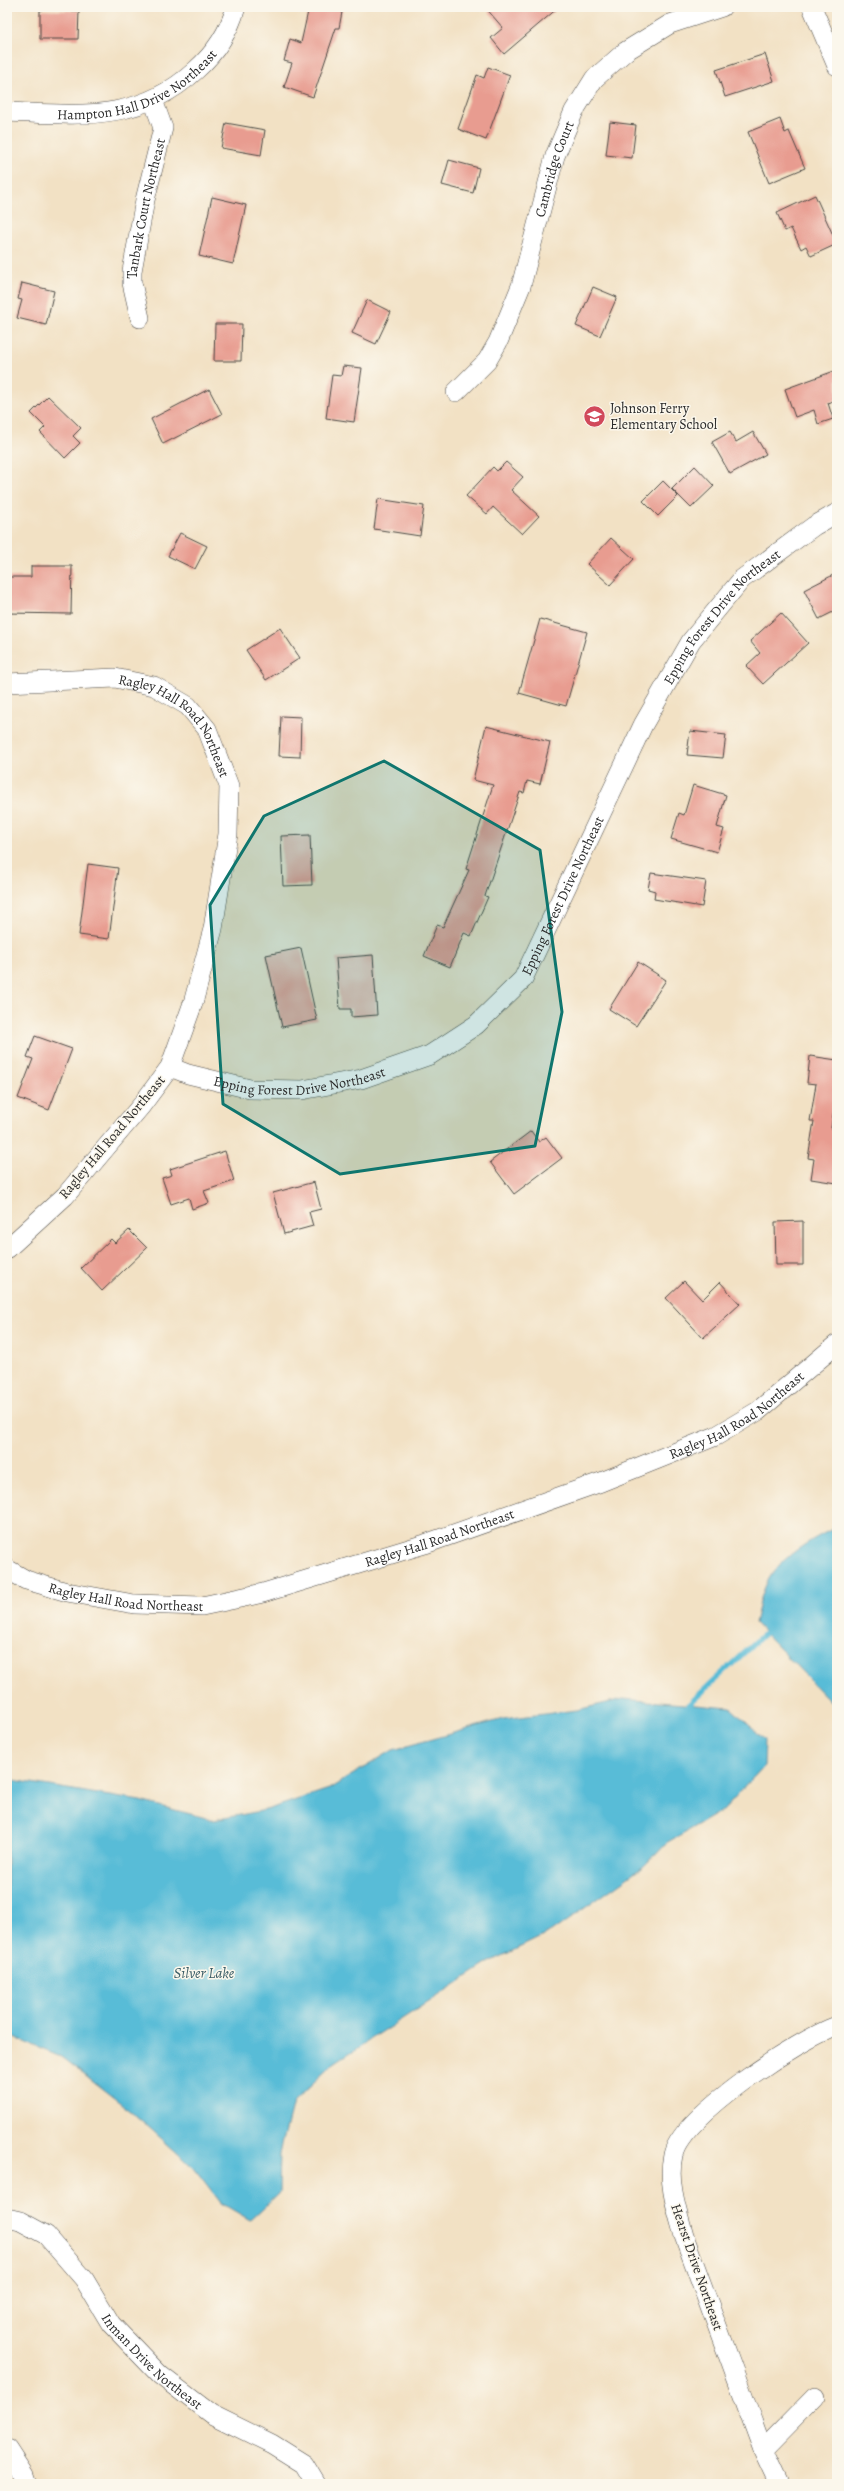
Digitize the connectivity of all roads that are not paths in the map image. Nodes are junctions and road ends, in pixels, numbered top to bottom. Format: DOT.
graph roads {
  1 [pos="236,7"];
  2 [pos="722,7"];
  3 [pos="812,7"];
  4 [pos="837,66"];
  5 [pos="153,100"];
  6 [pos="7,112"];
  7 [pos="140,318"];
  8 [pos="456,392"];
  9 [pos="837,513"];
  10 [pos="7,683"];
  11 [pos="170,1067"];
  12 [pos="7,1249"];
  13 [pos="837,1344"];
  14 [pos="7,1569"];
  15 [pos="837,2026"];
  16 [pos="7,2218"];
  17 [pos="815,2397"];
  18 [pos="7,2449"];
  19 [pos="762,2450"];
  20 [pos="27,2484"];
  21 [pos="316,2484"];
  22 [pos="778,2484"];
  1 -- 5 [label="street, Hampton Hall Drive Northeast"];
  2 -- 8 [label="street, Cambridge Court"];
  3 -- 4 [label="street"];
  5 -- 6 [label="street, Hampton Hall Drive Northeast"];
  5 -- 7 [label="street, Tanbark Court Northeast"];
  9 -- 11 [label="street, Epping Forest Drive Northeast"];
  10 -- 11 [label="street, Ragley Hall Road Northeast"];
  11 -- 12 [label="street, Ragley Hall Road Northeast"];
  13 -- 14 [label="street, Ragley Hall Road Northeast"];
  15 -- 19 [label="street, Hearst Drive Northeast"];
  16 -- 21 [label="street, Inman Drive Northeast"];
  17 -- 19 [label="street"];
  18 -- 20 [label="street"];
  19 -- 22 [label="street, Hearst Drive Northeast"];
}
